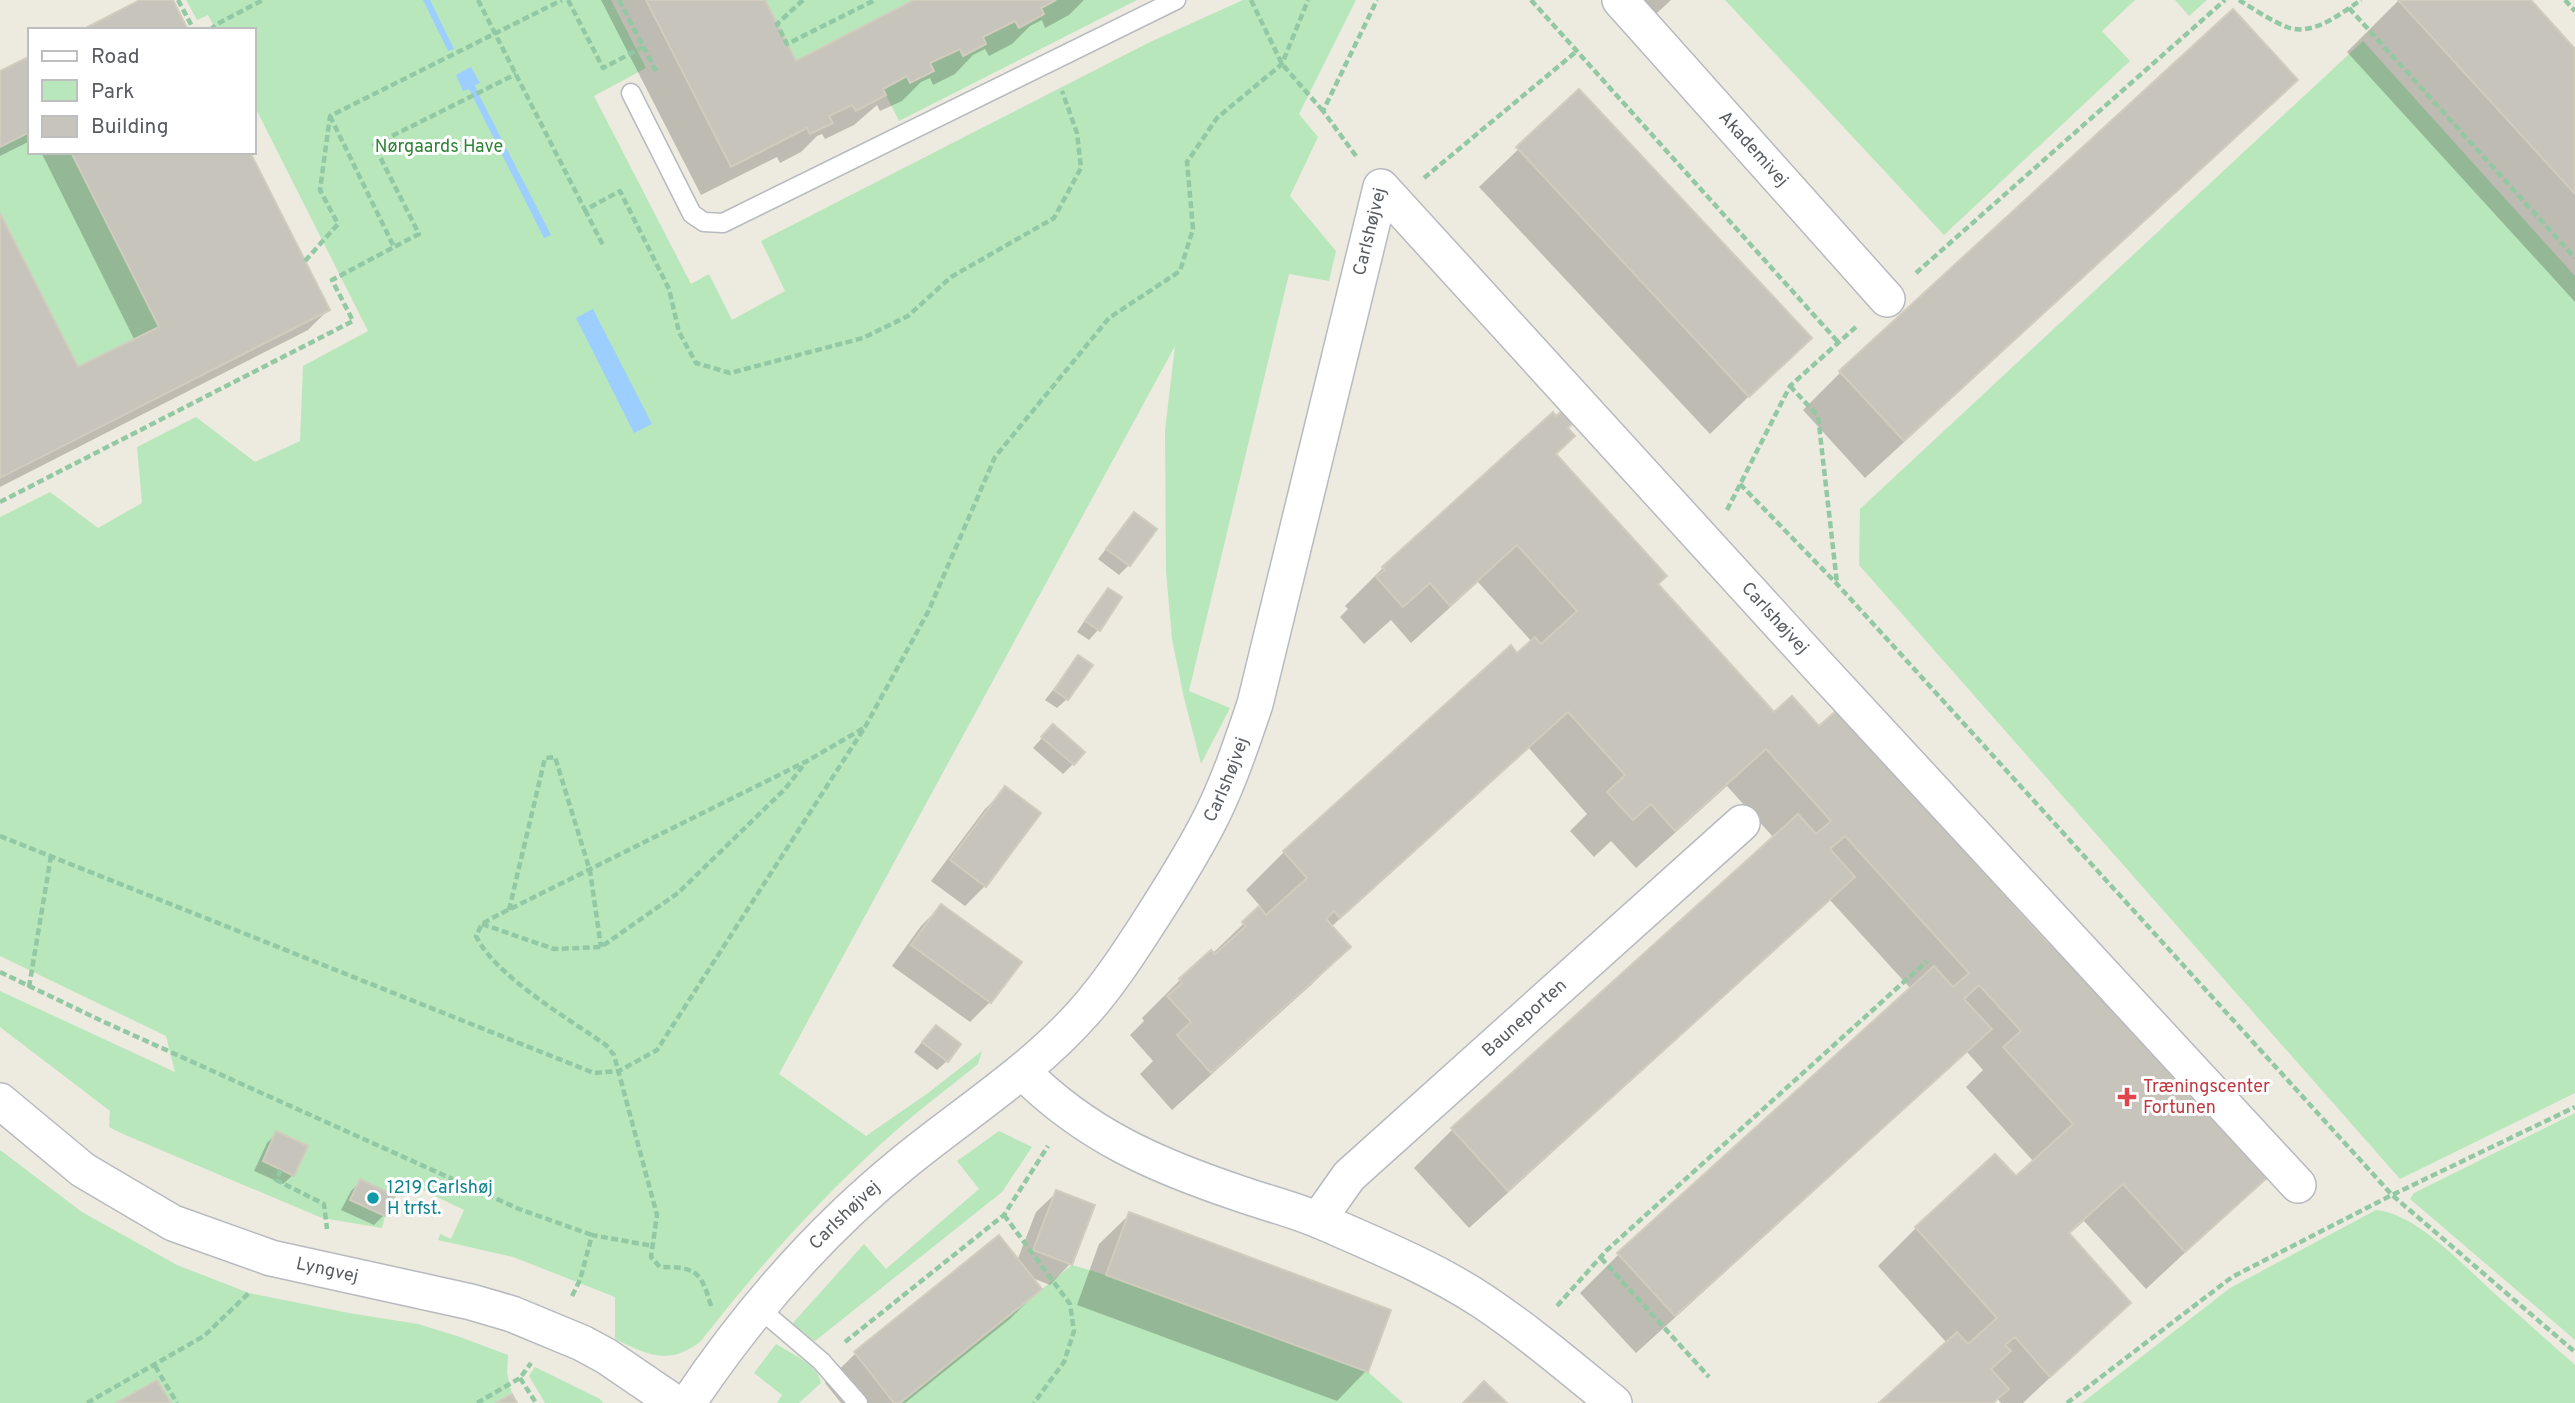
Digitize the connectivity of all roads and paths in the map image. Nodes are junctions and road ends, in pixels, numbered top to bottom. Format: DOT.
graph roads {
  1 [pos="178,0"];
  2 [pos="263,0"];
  3 [pos="478,0"];
  4 [pos="562,0"];
  5 [pos="568,0"];
  6 [pos="619,0"];
  7 [pos="803,0"];
  8 [pos="875,0"];
  9 [pos="1176,0"];
  10 [pos="1251,0"];
  11 [pos="1308,0"];
  12 [pos="1377,0"];
  13 [pos="1531,0"];
  14 [pos="1619,0"];
  15 [pos="2225,0"];
  16 [pos="2239,0"];
  17 [pos="2361,0"];
  18 [pos="2565,0"];
  19 [pos="2349,8"];
  20 [pos="2575,11"];
  21 [pos="193,28"];
  22 [pos="212,28"];
  23 [pos="495,34"];
  24 [pos="643,47"];
  25 [pos="1577,51"];
  26 [pos="1049,61"];
  27 [pos="1282,64"];
  28 [pos="516,74"];
  29 [pos="632,93"];
  30 [pos="1323,111"];
  31 [pos="330,116"];
  32 [pos="1388,195"];
  33 [pos="585,210"];
  34 [pos="394,247"];
  35 [pos="604,247"];
  36 [pos="2575,258"];
  37 [pos="305,261"];
  38 [pos="1887,299"];
  39 [pos="1839,343"];
  40 [pos="1790,386"];
  41 [pos="1740,484"];
  42 [pos="0,502"];
  43 [pos="1710,545"];
  44 [pos="1837,584"];
  45 [pos="865,727"];
  46 [pos="807,761"];
  47 [pos="1742,823"];
  48 [pos="0,835"];
  49 [pos="51,856"];
  50 [pos="590,871"];
  51 [pos="509,911"];
  52 [pos="482,924"];
  53 [pos="601,947"];
  54 [pos="1927,961"];
  55 [pos="0,972"];
  56 [pos="29,988"];
  57 [pos="619,1071"];
  58 [pos="1023,1072"];
  59 [pos="0,1101"];
  60 [pos="2575,1107"];
  61 [pos="1072,1115"];
  62 [pos="281,1170"];
  63 [pos="2298,1185"];
  64 [pos="2392,1195"];
  65 [pos="1004,1215"];
  66 [pos="1318,1220"];
  67 [pos="592,1236"];
  68 [pos="653,1246"];
  69 [pos="271,1258"];
  70 [pos="1601,1258"];
  71 [pos="333,1272"];
  72 [pos="760,1309"];
  73 [pos="554,1331"];
  74 [pos="737,1335"];
  75 [pos="1531,1335"];
  76 [pos="2575,1353"];
  77 [pos="821,1361"];
  78 [pos="155,1366"];
  79 [pos="1709,1377"];
  80 [pos="520,1378"];
  81 [pos="87,1403"];
  82 [pos="177,1403"];
  83 [pos="477,1403"];
  84 [pos="536,1403"];
  85 [pos="675,1403"];
  86 [pos="688,1403"];
  87 [pos="858,1403"];
  88 [pos="1034,1403"];
  89 [pos="1614,1403"];
  90 [pos="2067,1403"];
  1 -- 21 [label="path"];
  2 -- 22 [label="path"];
  3 -- 23 [label="path"];
  4 -- 23 [label="path"];
  5 -- 24 [label="path"];
  6 -- 24 [label="path"];
  7 -- 8 [label="path"];
  9 -- 26 [label="lane"];
  10 -- 27 [label="path"];
  11 -- 27 [label="path"];
  12 -- 30 [label="path"];
  13 -- 25 [label="path"];
  14 -- 38 [label="street, Akademivej"];
  15 -- 38 [label="path"];
  16 -- 19 [label="path"];
  17 -- 19 [label="path"];
  18 -- 20 [label="path"];
  19 -- 36 [label="path"];
  23 -- 28 [label="path"];
  23 -- 31 [label="path"];
  24 -- 29 [label="path"];
  25 -- 32 [label="path"];
  25 -- 39 [label="path"];
  26 -- 29 [label="lane"];
  26 -- 33 [label="path"];
  27 -- 30 [label="path"];
  27 -- 45 [label="path"];
  28 -- 33 [label="path"];
  28 -- 34 [label="path"];
  30 -- 32 [label="path"];
  31 -- 34 [label="path"];
  31 -- 37 [label="path"];
  32 -- 43 [label="street, Carlshøjvej"];
  32 -- 58 [label="street, Carlshøjvej"];
  33 -- 35 [label="path"];
  34 -- 42 [label="path"];
  38 -- 39 [label="path"];
  39 -- 40 [label="path"];
  40 -- 41 [label="path"];
  40 -- 44 [label="path"];
  41 -- 43 [label="path"];
  41 -- 44 [label="path"];
  43 -- 63 [label="street, Carlshøjvej"];
  44 -- 64 [label="path"];
  45 -- 46 [label="path"];
  45 -- 57 [label="path"];
  46 -- 50 [label="path"];
  46 -- 53 [label="path"];
  47 -- 66 [label="street, Bauneporten"];
  48 -- 49 [label="path"];
  49 -- 56 [label="path"];
  49 -- 57 [label="path"];
  50 -- 51 [label="path"];
  50 -- 51 [label="path"];
  50 -- 53 [label="path"];
  51 -- 52 [label="path"];
  52 -- 53 [label="path"];
  52 -- 57 [label="path"];
  54 -- 70 [label="path"];
  55 -- 56 [label="path"];
  56 -- 67 [label="path"];
  57 -- 68 [label="path"];
  58 -- 61 [label="street"];
  58 -- 72 [label="street, Carlshøjvej"];
  59 -- 69 [label="street, Lyngvej"];
  60 -- 64 [label="path"];
  61 -- 65 [label="path"];
  61 -- 66 [label="street"];
  62 -- 71 [label="path"];
  64 -- 76 [label="path"];
  64 -- 90 [label="path"];
  65 -- 77 [label="path"];
  65 -- 88 [label="path"];
  66 -- 75 [label="street"];
  67 -- 68 [label="path"];
  67 -- 73 [label="path"];
  68 -- 74 [label="path"];
  69 -- 71 [label="street, Lyngvej"];
  69 -- 78 [label="path"];
  70 -- 75 [label="path"];
  70 -- 79 [label="path"];
  71 -- 73 [label="street, Lyngvej"];
  72 -- 74 [label="street, Carlshøjvej"];
  72 -- 77 [label="lane"];
  73 -- 80 [label="path"];
  73 -- 85 [label="street, Lyngvej"];
  74 -- 86 [label="street, Carlshøjvej"];
  75 -- 89 [label="street"];
  77 -- 87 [label="lane"];
  78 -- 81 [label="path"];
  78 -- 82 [label="path"];
  80 -- 83 [label="path"];
  80 -- 84 [label="path"];
}
